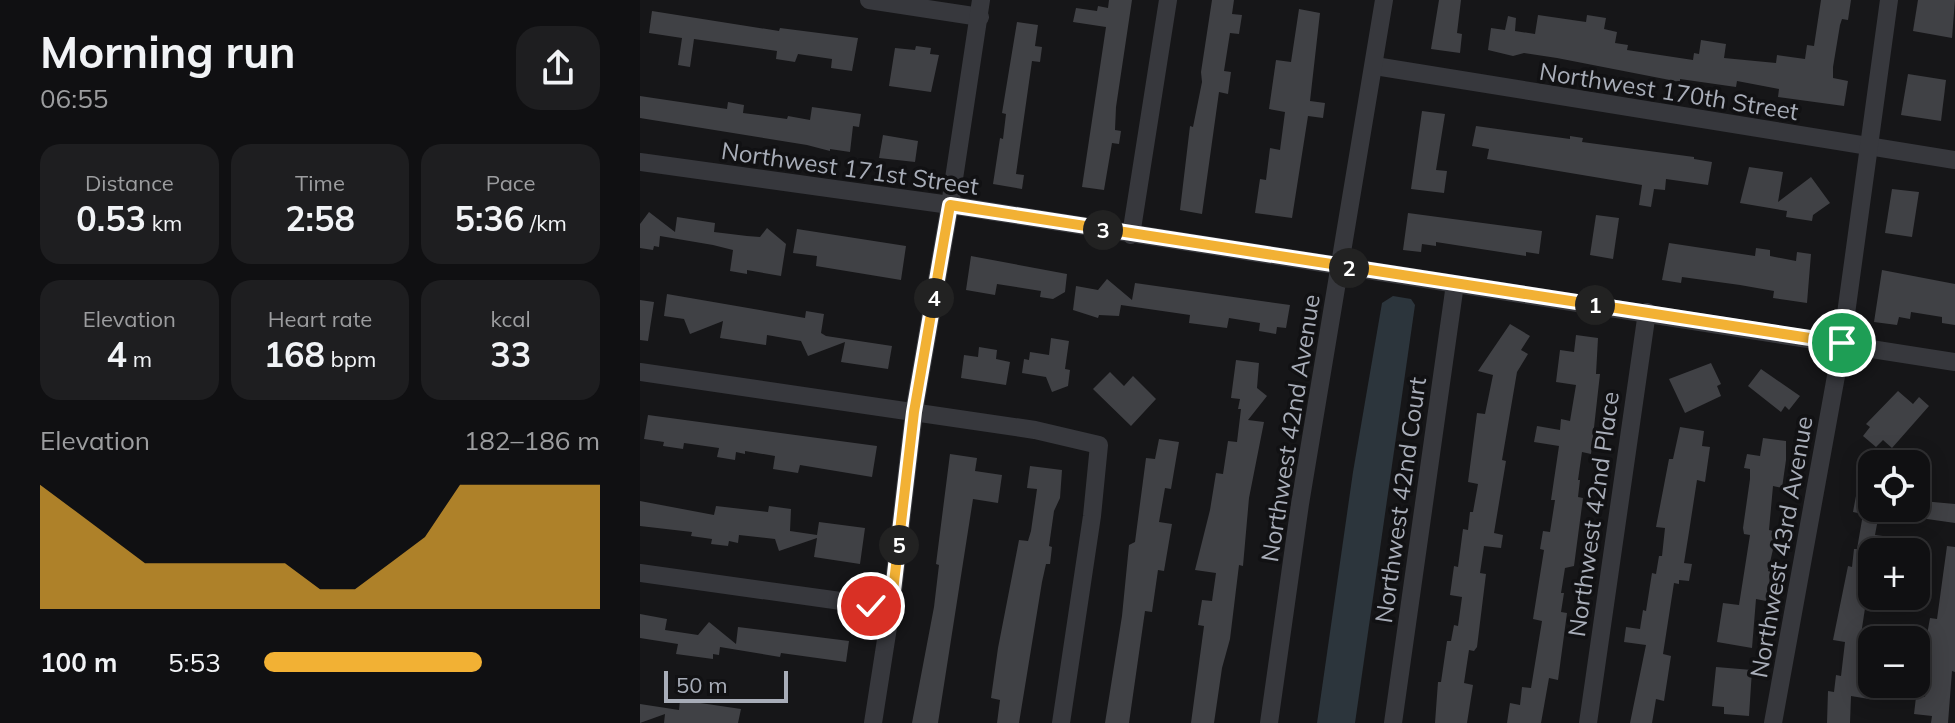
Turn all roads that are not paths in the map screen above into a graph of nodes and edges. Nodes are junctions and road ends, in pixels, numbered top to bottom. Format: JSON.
{"nodes":[{"id":1,"x":869,"y":0,"type":"edge"},
{"id":2,"x":1168,"y":0,"type":"edge"},
{"id":3,"x":1384,"y":0,"type":"edge"},
{"id":4,"x":1889,"y":0,"type":"edge"},
{"id":5,"x":980,"y":8,"type":"edge"},
{"id":6,"x":1375,"y":66,"type":"junction"},
{"id":7,"x":1867,"y":148,"type":"junction"},
{"id":8,"x":1955,"y":160,"type":"edge"},
{"id":9,"x":640,"y":162,"type":"edge"},
{"id":10,"x":950,"y":205,"type":"junction"},
{"id":11,"x":1131,"y":235,"type":"junction"},
{"id":12,"x":1341,"y":267,"type":"junction"},
{"id":13,"x":1455,"y":284,"type":"junction"},
{"id":14,"x":1647,"y":312,"type":"junction"},
{"id":15,"x":1842,"y":343,"type":"junction"},
{"id":16,"x":1955,"y":362,"type":"edge"},
{"id":17,"x":640,"y":372,"type":"edge"},
{"id":18,"x":914,"y":412,"type":"junction"},
{"id":19,"x":640,"y":573,"type":"edge"},
{"id":20,"x":891,"y":608,"type":"junction"},
{"id":21,"x":873,"y":723,"type":"edge"},
{"id":22,"x":1061,"y":723,"type":"edge"},
{"id":23,"x":1269,"y":723,"type":"edge"},
{"id":24,"x":1393,"y":723,"type":"edge"},
{"id":25,"x":1588,"y":723,"type":"edge"},
{"id":26,"x":1773,"y":723,"type":"edge"}],
"edges":[{"from":1,"to":5,"type":"street"},
{"from":2,"to":11,"type":"street"},
{"from":3,"to":6,"type":"street","name":"Northwest 42nd Avenue"},
{"from":4,"to":7,"type":"street","name":"Northwest 43rd Avenue"},
{"from":5,"to":10,"type":"street"},
{"from":6,"to":7,"type":"street","name":"Northwest 170th Street"},
{"from":6,"to":12,"type":"street","name":"Northwest 42nd Avenue"},
{"from":7,"to":8,"type":"street","name":"Northwest 170th Street"},
{"from":7,"to":15,"type":"street","name":"Northwest 43rd Avenue"},
{"from":9,"to":10,"type":"street","name":"Northwest 171st Street"},
{"from":10,"to":11,"type":"street","name":"Northwest 171st Street"},
{"from":10,"to":18,"type":"street"},
{"from":11,"to":12,"type":"street","name":"Northwest 171st Street"},
{"from":12,"to":13,"type":"street","name":"Northwest 171st Street"},
{"from":12,"to":23,"type":"street","name":"Northwest 42nd Avenue"},
{"from":13,"to":14,"type":"street","name":"Northwest 171st Street"},
{"from":13,"to":24,"type":"street","name":"Northwest 42nd Court"},
{"from":14,"to":15,"type":"street","name":"Northwest 171st Street"},
{"from":14,"to":25,"type":"street","name":"Northwest 42nd Place"},
{"from":15,"to":16,"type":"street","name":"Northwest 171st Street"},
{"from":15,"to":26,"type":"street","name":"Northwest 43rd Avenue"},
{"from":17,"to":18,"type":"street"},
{"from":18,"to":20,"type":"street"},
{"from":18,"to":22,"type":"street"},
{"from":19,"to":20,"type":"street"},
{"from":20,"to":21,"type":"street"}]}
